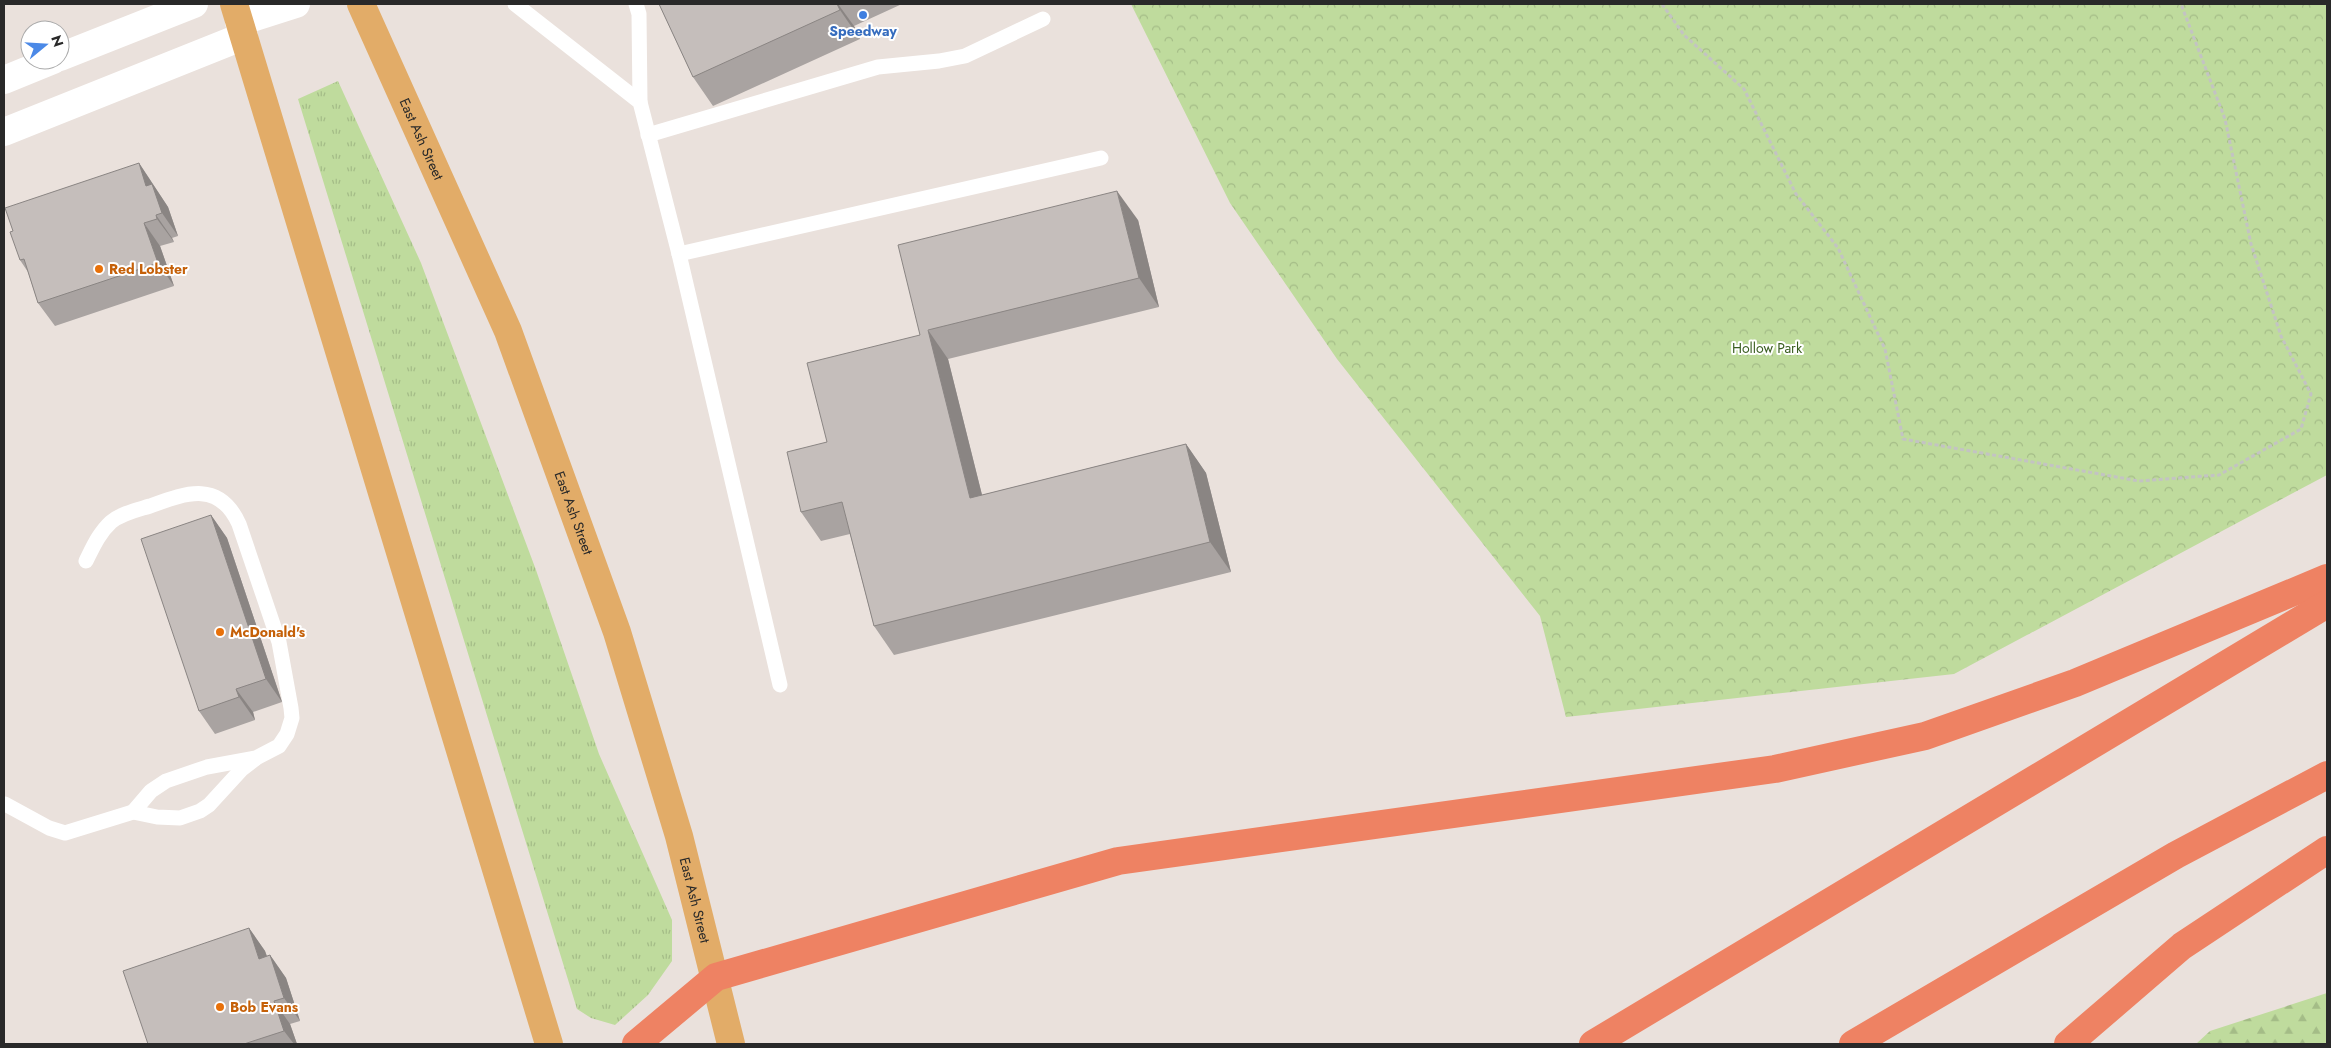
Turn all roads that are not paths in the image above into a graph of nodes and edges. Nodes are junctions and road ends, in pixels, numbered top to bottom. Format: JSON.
{"nodes":[{"id":1,"x":194,"y":4,"type":"edge"},
{"id":2,"x":296,"y":4,"type":"edge"},
{"id":3,"x":361,"y":4,"type":"edge"},
{"id":4,"x":515,"y":4,"type":"edge"},
{"id":5,"x":636,"y":4,"type":"edge"},
{"id":6,"x":1042,"y":19,"type":"dead end"},
{"id":7,"x":239,"y":20,"type":"edge"},
{"id":8,"x":70,"y":53,"type":"edge"},
{"id":9,"x":28,"y":70,"type":"edge"},
{"id":10,"x":4,"y":80,"type":"edge"},
{"id":11,"x":640,"y":102,"type":"junction"},
{"id":12,"x":4,"y":132,"type":"edge"},
{"id":13,"x":648,"y":135,"type":"junction"},
{"id":14,"x":1101,"y":158,"type":"dead end"},
{"id":15,"x":679,"y":254,"type":"junction"},
{"id":16,"x":86,"y":561,"type":"dead end"},
{"id":17,"x":2327,"y":578,"type":"edge"},
{"id":18,"x":2327,"y":604,"type":"edge"},
{"id":19,"x":780,"y":685,"type":"dead end"},
{"id":20,"x":256,"y":758,"type":"junction"},
{"id":21,"x":2327,"y":775,"type":"edge"},
{"id":22,"x":5,"y":804,"type":"edge"},
{"id":23,"x":132,"y":812,"type":"junction"},
{"id":24,"x":2327,"y":850,"type":"edge"},
{"id":25,"x":716,"y":977,"type":"junction"},
{"id":26,"x":548,"y":1044,"type":"edge"},
{"id":27,"x":636,"y":1044,"type":"edge"},
{"id":28,"x":731,"y":1044,"type":"edge"},
{"id":29,"x":1593,"y":1044,"type":"edge"},
{"id":30,"x":1853,"y":1044,"type":"edge"},
{"id":31,"x":2068,"y":1044,"type":"edge"}],
"edges":[{"from":1,"to":8,"type":"street"},
{"from":2,"to":7,"type":"street"},
{"from":3,"to":25,"type":"main road","name":"East Ash Street"},
{"from":4,"to":11,"type":"lane"},
{"from":5,"to":11,"type":"lane"},
{"from":6,"to":13,"type":"lane"},
{"from":7,"to":12,"type":"street"},
{"from":7,"to":26,"type":"main road"},
{"from":9,"to":10,"type":"street"},
{"from":11,"to":13,"type":"lane"},
{"from":13,"to":15,"type":"lane"},
{"from":14,"to":15,"type":"lane"},
{"from":15,"to":19,"type":"lane"},
{"from":16,"to":20,"type":"lane"},
{"from":17,"to":25,"type":"highway"},
{"from":18,"to":29,"type":"highway"},
{"from":20,"to":23,"type":"lane"},
{"from":20,"to":23,"type":"lane"},
{"from":21,"to":30,"type":"highway"},
{"from":22,"to":23,"type":"lane"},
{"from":24,"to":31,"type":"highway"},
{"from":25,"to":27,"type":"highway"},
{"from":25,"to":28,"type":"main road","name":"East Ash Street"}]}
